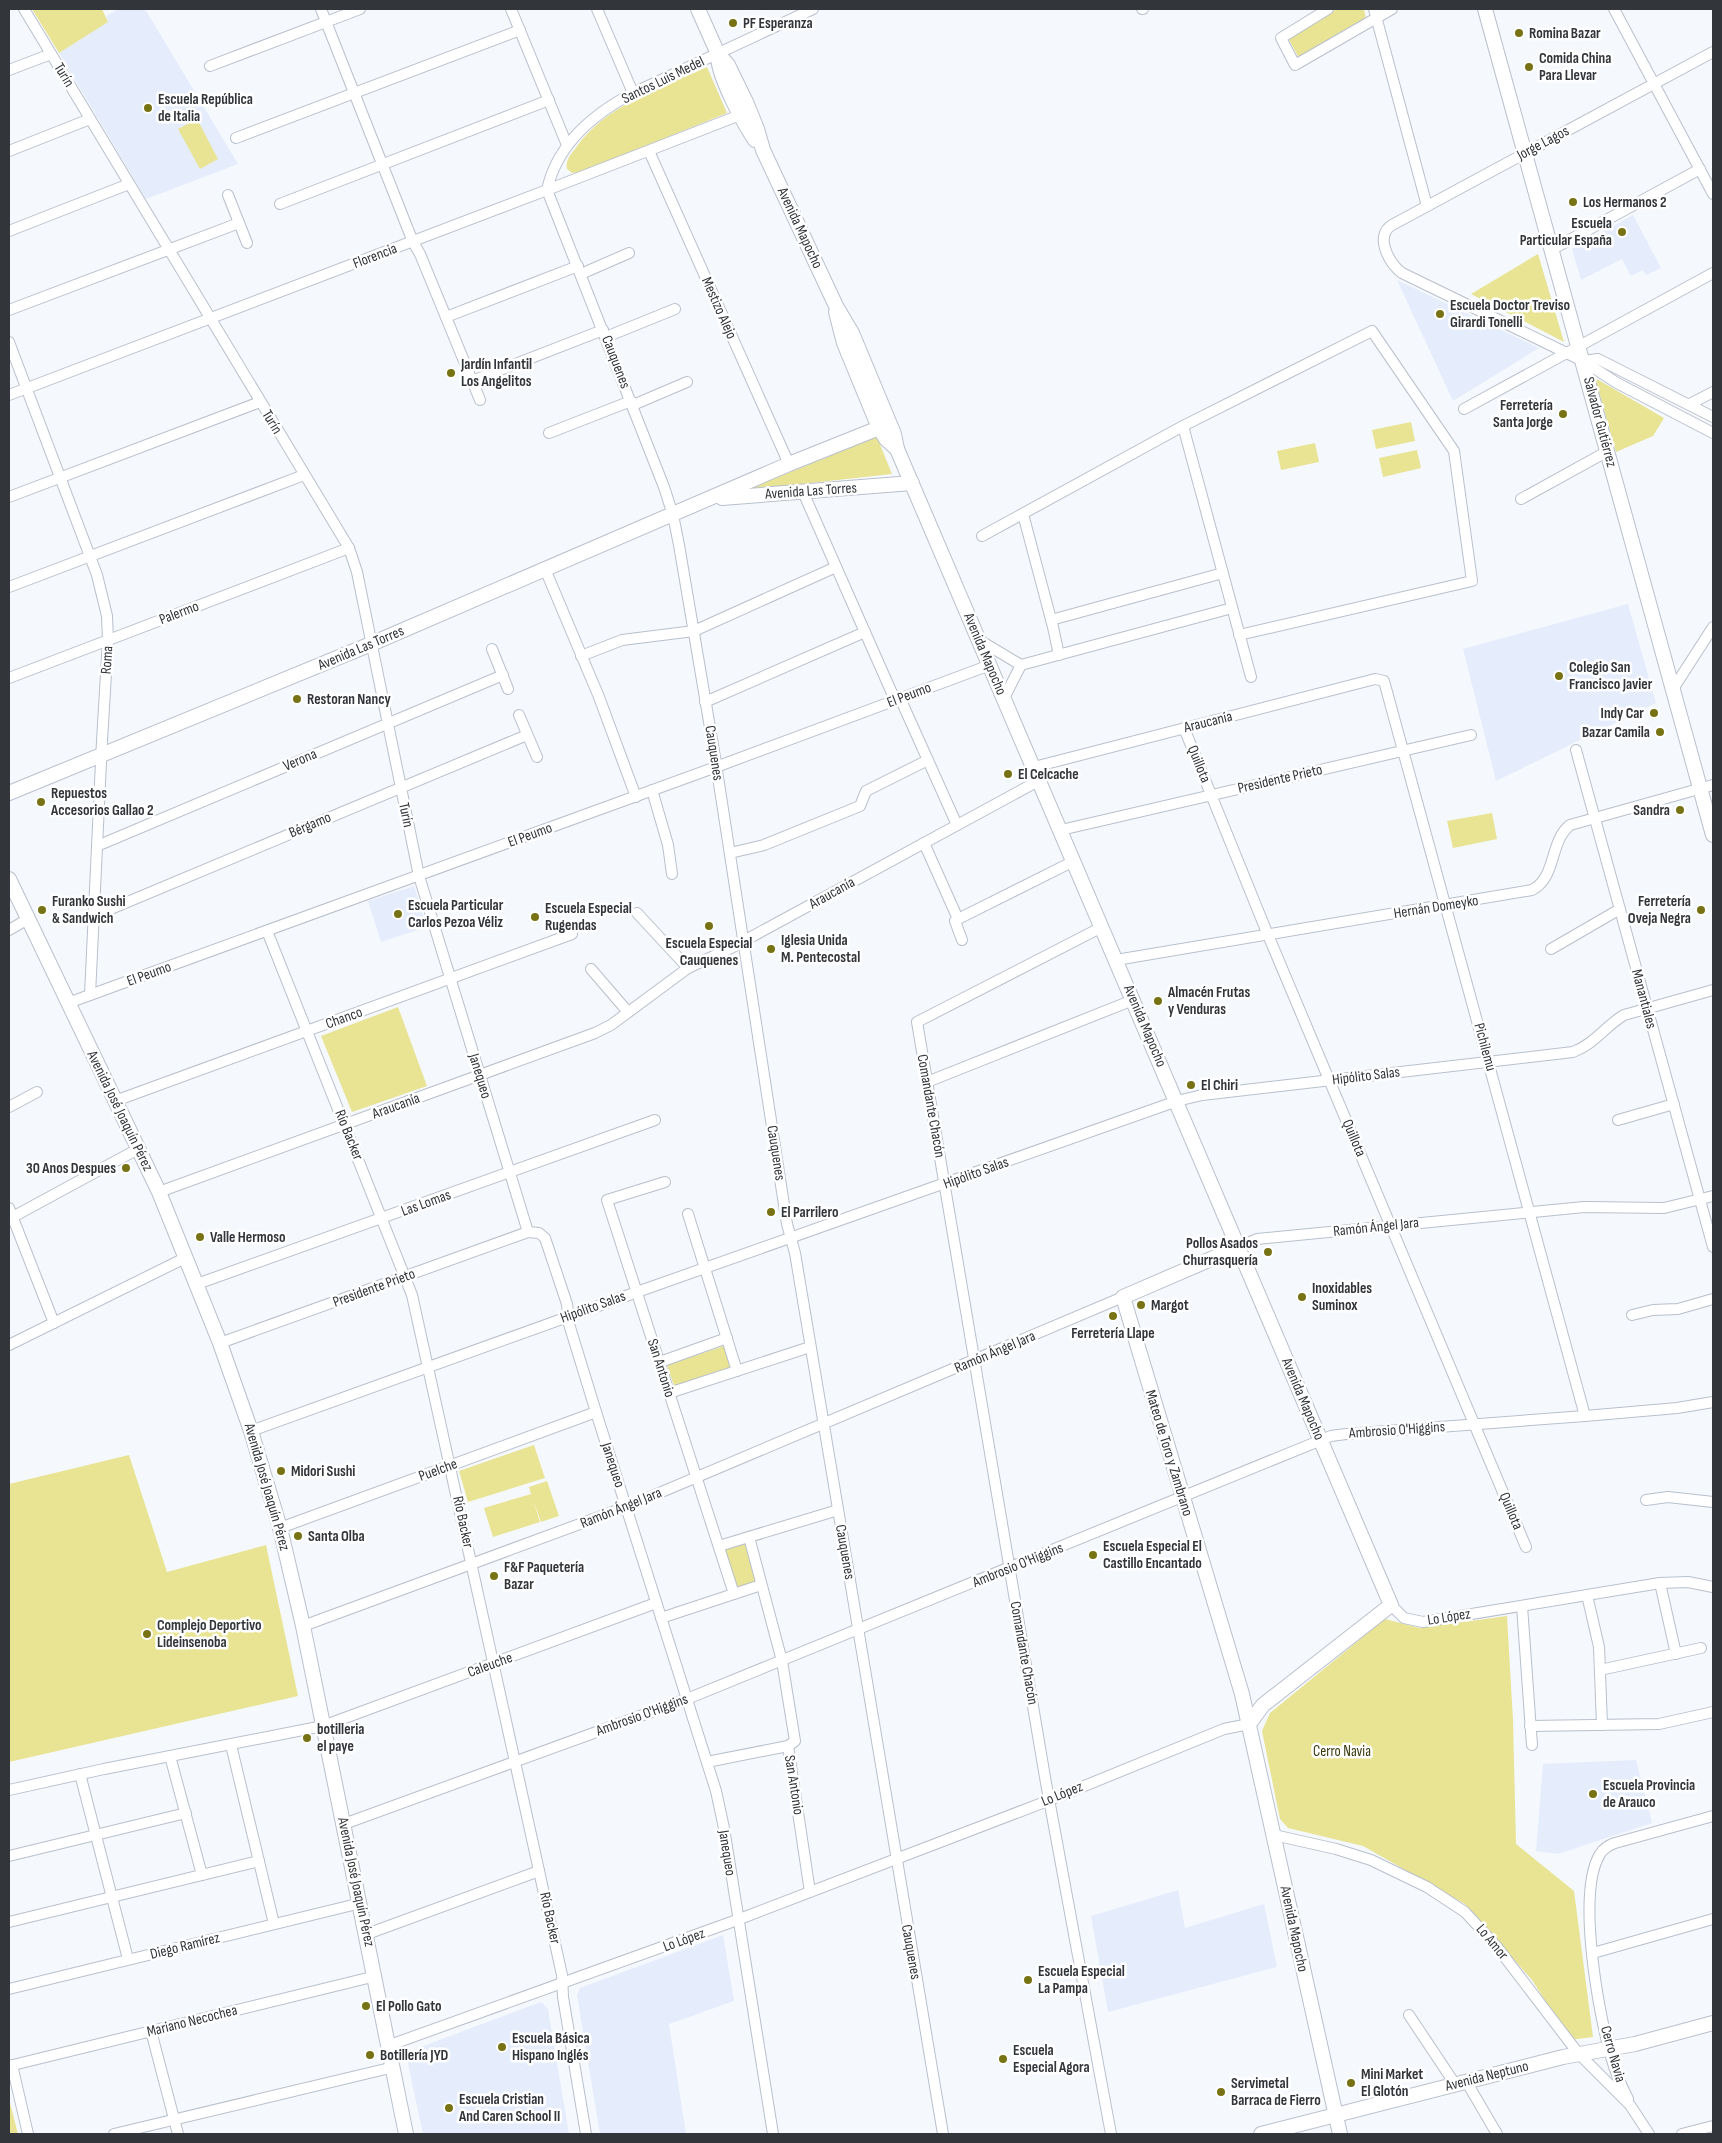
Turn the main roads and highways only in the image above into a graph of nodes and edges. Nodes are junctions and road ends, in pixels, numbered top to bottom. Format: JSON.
{"nodes":[{"id":1,"x":698,"y":9,"type":"edge"},
{"id":2,"x":1484,"y":9,"type":"edge"},
{"id":3,"x":836,"y":306,"type":"junction"},
{"id":4,"x":880,"y":428,"type":"junction"},
{"id":5,"x":896,"y":449,"type":"junction"},
{"id":6,"x":912,"y":483,"type":"junction"},
{"id":7,"x":711,"y":498,"type":"junction"},
{"id":8,"x":34,"y":782,"type":"junction"},
{"id":9,"x":1707,"y":787,"type":"edge"},
{"id":10,"x":9,"y":793,"type":"edge"},
{"id":11,"x":9,"y":801,"type":"edge"},
{"id":12,"x":1713,"y":835,"type":"edge"},
{"id":13,"x":9,"y":879,"type":"edge"},
{"id":14,"x":1239,"y":1246,"type":"junction"},
{"id":15,"x":1123,"y":1297,"type":"joint"},
{"id":16,"x":1242,"y":1694,"type":"junction"},
{"id":17,"x":1263,"y":1705,"type":"junction"},
{"id":18,"x":1249,"y":1724,"type":"junction"},
{"id":19,"x":1713,"y":2023,"type":"edge"},
{"id":20,"x":1335,"y":2115,"type":"junction"},
{"id":21,"x":406,"y":2134,"type":"edge"},
{"id":22,"x":1261,"y":2134,"type":"edge"},
{"id":23,"x":1340,"y":2134,"type":"edge"}],
"edges":[{"from":1,"to":3,"type":"main road","name":"Avenida Mapocho"},
{"from":2,"to":9,"type":"main road","name":"Salvador Gutiérrez"},
{"from":3,"to":4,"type":"main road","name":"Avenida Mapocho"},
{"from":3,"to":5,"type":"main road","name":"Avenida Mapocho"},
{"from":4,"to":5,"type":"main road","name":"Avenida Mapocho"},
{"from":4,"to":7,"type":"main road","name":"Avenida Las Torres"},
{"from":5,"to":6,"type":"main road","name":"Avenida Mapocho"},
{"from":6,"to":7,"type":"main road","name":"Avenida Las Torres"},
{"from":6,"to":14,"type":"main road","name":"Avenida Mapocho"},
{"from":7,"to":8,"type":"main road","name":"Avenida Las Torres"},
{"from":8,"to":10,"type":"main road","name":"Avenida Las Torres"},
{"from":8,"to":11,"type":"main road"},
{"from":9,"to":12,"type":"main road","name":"Salvador Gutiérrez"},
{"from":13,"to":21,"type":"main road","name":"Avenida José Joaquín Pérez"},
{"from":14,"to":15,"type":"main road","name":"Ramón Ángel Jara"},
{"from":14,"to":17,"type":"main road","name":"Avenida Mapocho"},
{"from":15,"to":16,"type":"main road","name":"Mateo de Toro y Zambrano"},
{"from":16,"to":17,"type":"main road"},
{"from":16,"to":18,"type":"main road","name":"Mateo de Toro y Zambrano"},
{"from":17,"to":18,"type":"main road"},
{"from":18,"to":20,"type":"main road","name":"Avenida Mapocho"},
{"from":19,"to":20,"type":"main road","name":"Avenida Neptuno"},
{"from":20,"to":22,"type":"main road","name":"Avenida Neptuno"},
{"from":20,"to":23,"type":"main road","name":"Avenida Mapocho"}]}
